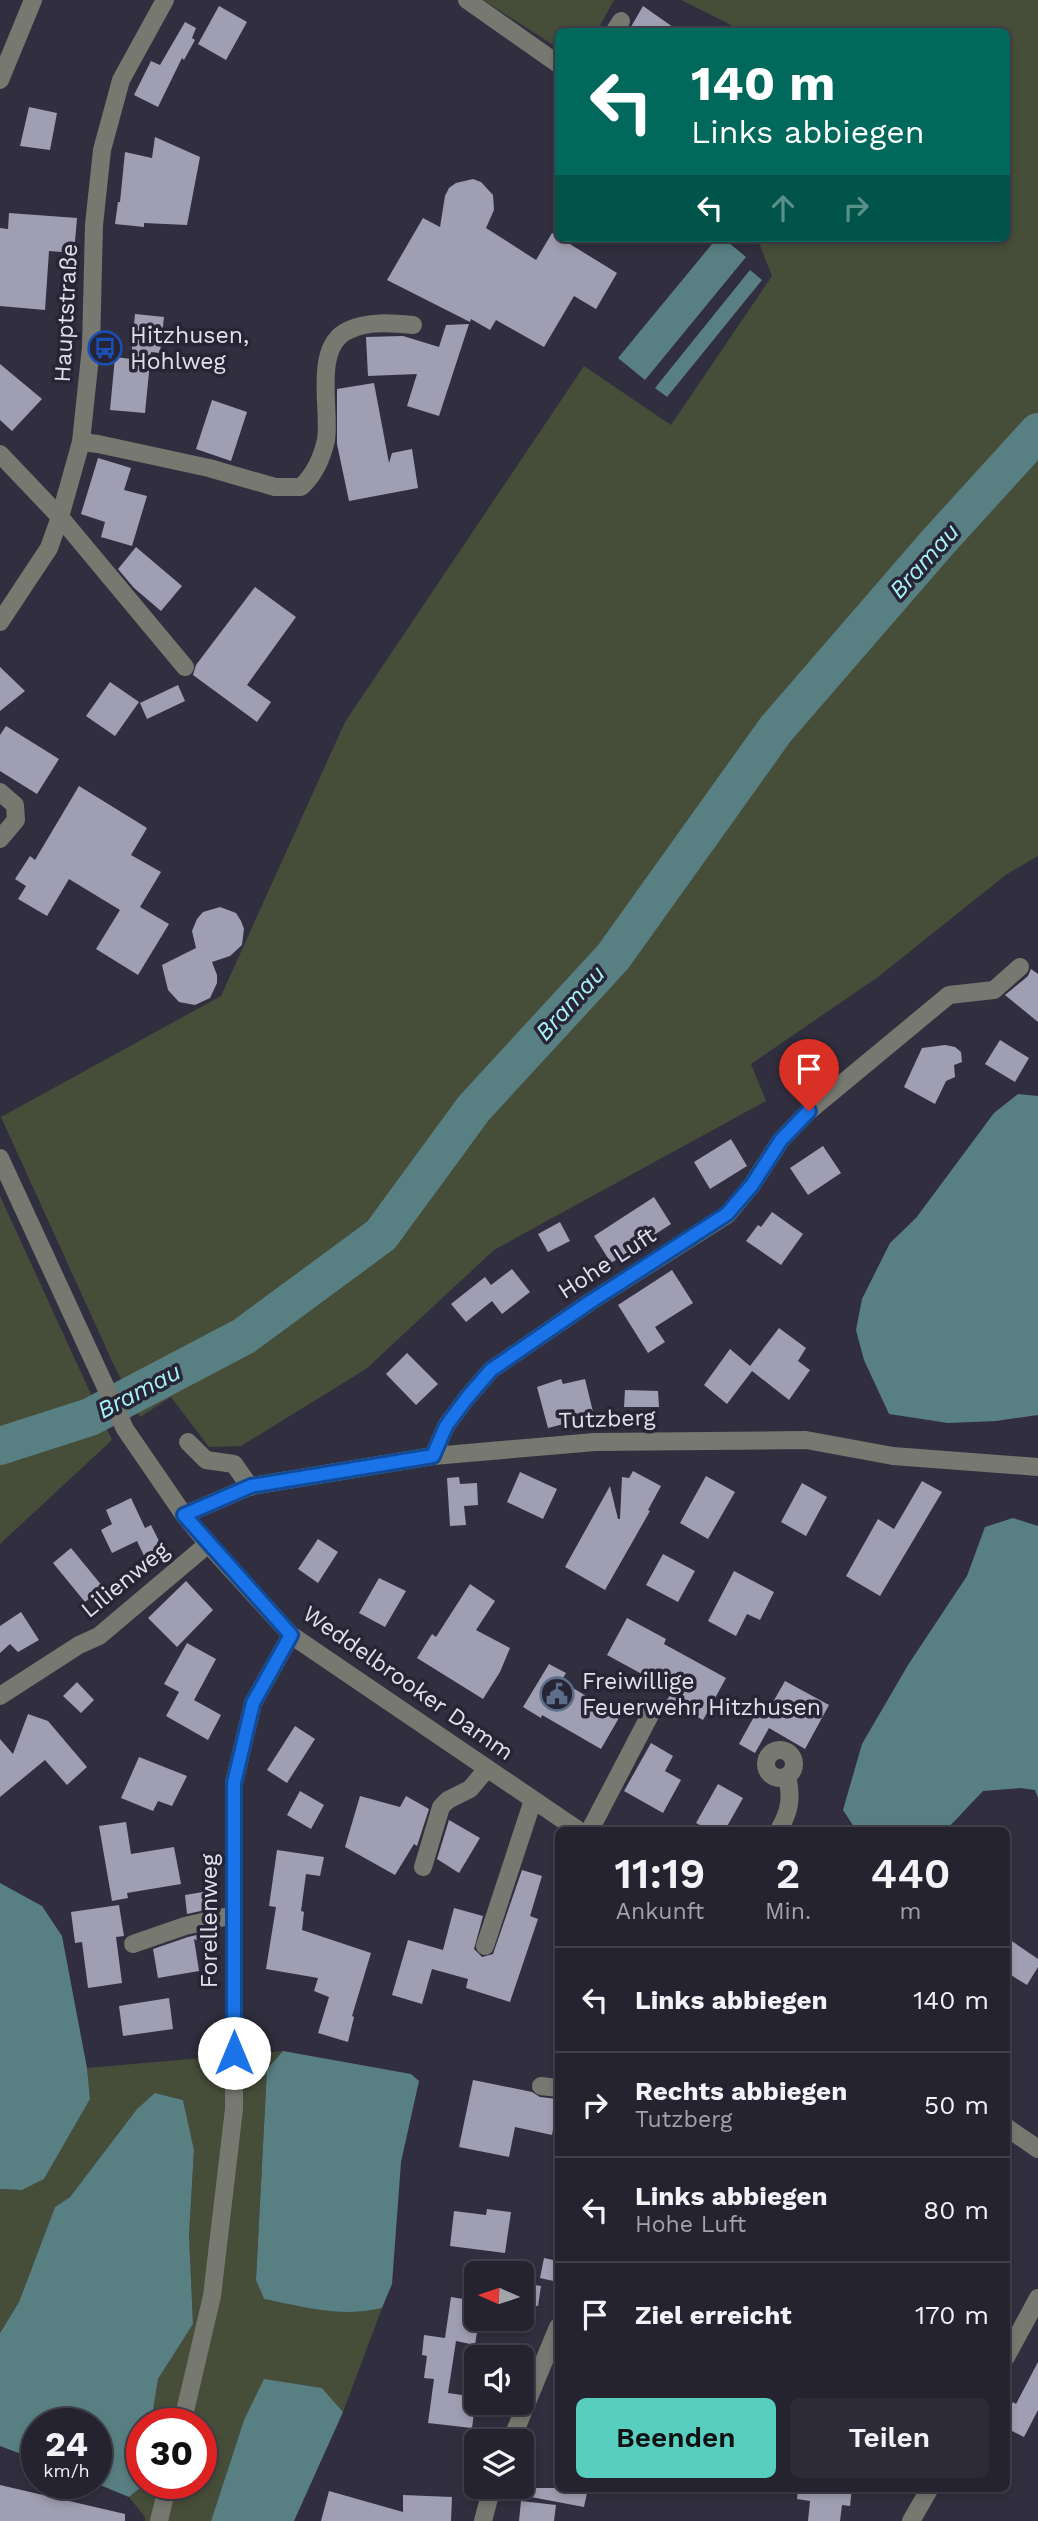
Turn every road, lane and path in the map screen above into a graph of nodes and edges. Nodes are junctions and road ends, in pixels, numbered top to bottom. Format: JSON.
{"nodes":[{"id":1,"x":33,"y":0,"type":"edge"},
{"id":2,"x":165,"y":0,"type":"edge"},
{"id":3,"x":467,"y":0,"type":"edge"},
{"id":4,"x":555,"y":63,"type":"edge"},
{"id":5,"x":0,"y":80,"type":"edge"},
{"id":6,"x":413,"y":325,"type":"dead end"},
{"id":7,"x":81,"y":442,"type":"junction"},
{"id":8,"x":0,"y":454,"type":"edge"},
{"id":9,"x":60,"y":517,"type":"junction"},
{"id":10,"x":0,"y":622,"type":"edge"},
{"id":11,"x":185,"y":667,"type":"dead end"},
{"id":12,"x":0,"y":792,"type":"edge"},
{"id":13,"x":0,"y":839,"type":"edge"},
{"id":14,"x":1020,"y":967,"type":"dead end"},
{"id":15,"x":0,"y":1158,"type":"edge"},
{"id":16,"x":188,"y":1442,"type":"dead end"},
{"id":17,"x":433,"y":1456,"type":"junction"},
{"id":18,"x":1038,"y":1466,"type":"edge"},
{"id":19,"x":250,"y":1487,"type":"junction"},
{"id":20,"x":184,"y":1515,"type":"junction"},
{"id":21,"x":208,"y":1544,"type":"junction"},
{"id":22,"x":291,"y":1635,"type":"junction"},
{"id":23,"x":0,"y":1696,"type":"edge"},
{"id":24,"x":651,"y":1713,"type":"dead end"},
{"id":25,"x":487,"y":1769,"type":"junction"},
{"id":26,"x":787,"y":1776,"type":"dead end"},
{"id":27,"x":533,"y":1800,"type":"junction"},
{"id":28,"x":574,"y":1827,"type":"edge"},
{"id":29,"x":592,"y":1827,"type":"edge"},
{"id":30,"x":781,"y":1827,"type":"edge"},
{"id":31,"x":423,"y":1867,"type":"dead end"},
{"id":32,"x":233,"y":1915,"type":"junction"},
{"id":33,"x":133,"y":1944,"type":"dead end"},
{"id":34,"x":485,"y":1946,"type":"dead end"},
{"id":35,"x":1010,"y":2130,"type":"edge"},
{"id":36,"x":1038,"y":2149,"type":"edge"},
{"id":37,"x":1038,"y":2298,"type":"edge"},
{"id":38,"x":555,"y":2334,"type":"edge"},
{"id":39,"x":1010,"y":2350,"type":"edge"},
{"id":40,"x":186,"y":2408,"type":"edge"},
{"id":41,"x":516,"y":2429,"type":"edge"},
{"id":42,"x":928,"y":2492,"type":"edge"},
{"id":43,"x":164,"y":2499,"type":"edge"},
{"id":44,"x":487,"y":2499,"type":"edge"},
{"id":45,"x":159,"y":2521,"type":"edge"},
{"id":46,"x":483,"y":2521,"type":"edge"},
{"id":47,"x":911,"y":2521,"type":"edge"}],
"edges":[{"from":1,"to":5,"type":"street"},
{"from":2,"to":7,"type":"street","name":"Hauptstraße"},
{"from":3,"to":4,"type":"street"},
{"from":6,"to":7,"type":"street"},
{"from":7,"to":9,"type":"street","name":"Hauptstraße"},
{"from":8,"to":9,"type":"street"},
{"from":9,"to":10,"type":"street","name":"Hauptstraße"},
{"from":9,"to":11,"type":"street"},
{"from":12,"to":13,"type":"street"},
{"from":14,"to":17,"type":"street","name":"Hohe Luft"},
{"from":15,"to":20,"type":"street","name":"Weddelbrooker Damm"},
{"from":16,"to":19,"type":"street"},
{"from":17,"to":18,"type":"street","name":"Tutzberg"},
{"from":17,"to":19,"type":"street","name":"Tutzberg"},
{"from":19,"to":20,"type":"street","name":"Tutzberg"},
{"from":20,"to":21,"type":"street","name":"Weddelbrooker Damm"},
{"from":21,"to":22,"type":"street","name":"Weddelbrooker Damm"},
{"from":21,"to":23,"type":"street","name":"Lilienweg"},
{"from":22,"to":25,"type":"street","name":"Weddelbrooker Damm"},
{"from":22,"to":32,"type":"street","name":"Forellenweg"},
{"from":24,"to":29,"type":"street"},
{"from":25,"to":27,"type":"street","name":"Weddelbrooker Damm"},
{"from":25,"to":31,"type":"street"},
{"from":26,"to":30,"type":"street"},
{"from":27,"to":28,"type":"street","name":"Weddelbrooker Damm"},
{"from":27,"to":34,"type":"street"},
{"from":32,"to":33,"type":"street"},
{"from":32,"to":40,"type":"street","name":"Forellenweg"},
{"from":35,"to":36,"type":"street"},
{"from":37,"to":39,"type":"street"},
{"from":38,"to":41,"type":"street"},
{"from":42,"to":47,"type":"street"},
{"from":43,"to":45,"type":"street"},
{"from":44,"to":46,"type":"street"}]}
